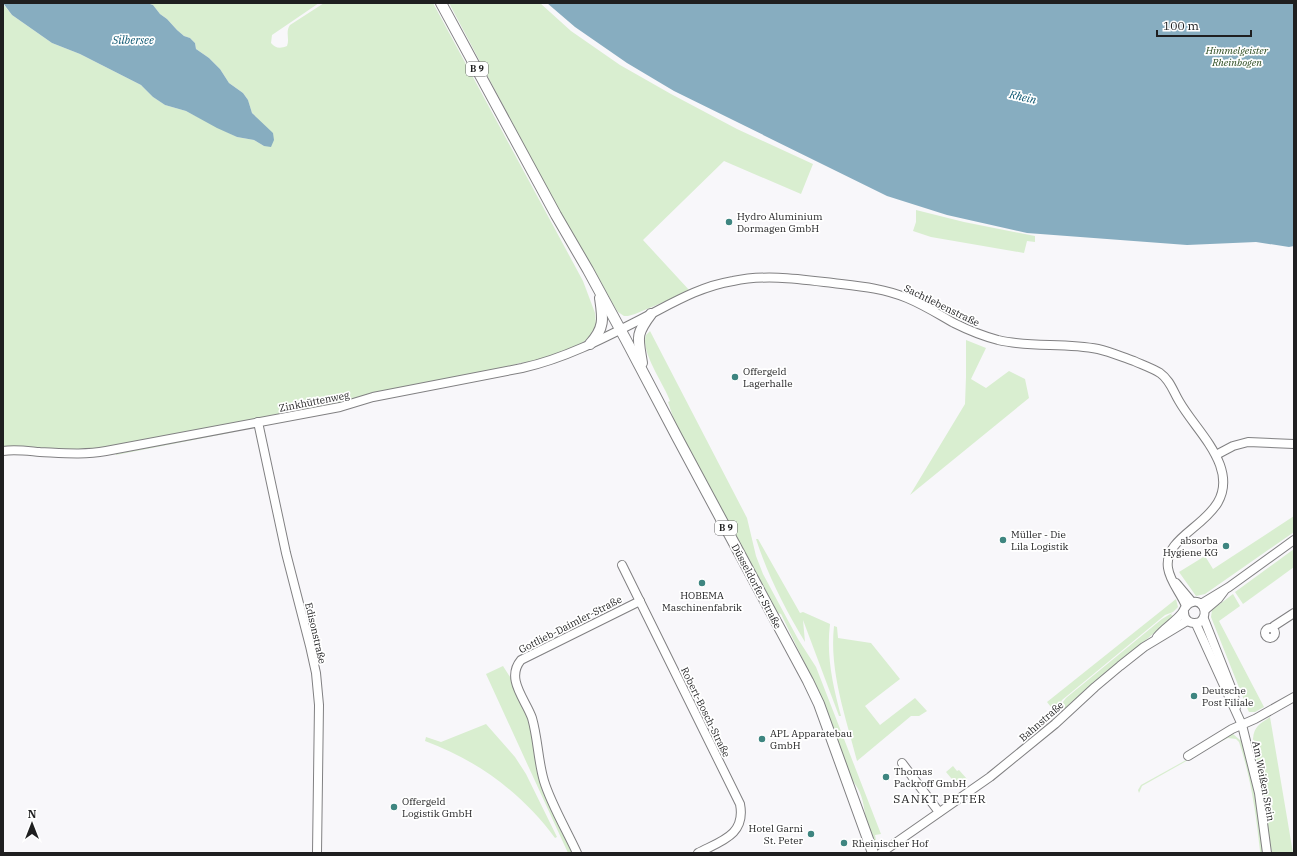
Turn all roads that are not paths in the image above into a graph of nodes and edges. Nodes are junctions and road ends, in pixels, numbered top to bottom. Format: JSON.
{"nodes":[{"id":1,"x":441,"y":3,"type":"edge"},
{"id":2,"x":598,"y":288,"type":"junction"},
{"id":3,"x":651,"y":314,"type":"junction"},
{"id":4,"x":620,"y":329,"type":"junction"},
{"id":5,"x":590,"y":344,"type":"junction"},
{"id":6,"x":645,"y":375,"type":"junction"},
{"id":7,"x":258,"y":422,"type":"junction"},
{"id":8,"x":1294,"y":444,"type":"edge"},
{"id":9,"x":3,"y":451,"type":"edge"},
{"id":10,"x":1216,"y":455,"type":"junction"},
{"id":11,"x":1294,"y":540,"type":"edge"},
{"id":12,"x":622,"y":565,"type":"dead end"},
{"id":13,"x":640,"y":601,"type":"junction"},
{"id":14,"x":1195,"y":609,"type":"junction"},
{"id":15,"x":1294,"y":613,"type":"edge"},
{"id":16,"x":1187,"y":620,"type":"junction"},
{"id":17,"x":1196,"y":624,"type":"junction"},
{"id":18,"x":1273,"y":628,"type":"dead end"},
{"id":19,"x":1154,"y":641,"type":"junction"},
{"id":20,"x":1294,"y":697,"type":"edge"},
{"id":21,"x":1237,"y":714,"type":"junction"},
{"id":22,"x":1242,"y":725,"type":"junction"},
{"id":23,"x":1188,"y":756,"type":"dead end"},
{"id":24,"x":902,"y":763,"type":"dead end"},
{"id":25,"x":940,"y":812,"type":"junction"},
{"id":26,"x":318,"y":853,"type":"edge"},
{"id":27,"x":577,"y":853,"type":"edge"},
{"id":28,"x":698,"y":853,"type":"edge"},
{"id":29,"x":873,"y":853,"type":"edge"},
{"id":30,"x":881,"y":853,"type":"edge"},
{"id":31,"x":1267,"y":853,"type":"edge"}],
"edges":[{"from":1,"to":2,"type":"main road","number":"B 9"},
{"from":2,"to":4,"type":"main road","number":"B 9"},
{"from":2,"to":5,"type":"main road"},
{"from":3,"to":4,"type":"street","name":"Sachtlebenstraße"},
{"from":3,"to":6,"type":"main road"},
{"from":3,"to":10,"type":"street","name":"Sachtlebenstraße"},
{"from":4,"to":5,"type":"street","name":"Zinkhüttenweg"},
{"from":4,"to":6,"type":"main road","name":"Düsseldorfer Straße","number":"B 9"},
{"from":5,"to":7,"type":"street","name":"Zinkhüttenweg"},
{"from":6,"to":29,"type":"main road","name":"Düsseldorfer Straße","number":"B 9"},
{"from":7,"to":9,"type":"street","name":"Zinkhüttenweg"},
{"from":7,"to":26,"type":"street","name":"Edisonstraße"},
{"from":8,"to":10,"type":"street"},
{"from":10,"to":14,"type":"street","name":"Sachtlebenstraße"},
{"from":11,"to":14,"type":"street","name":"Bahnstraße"},
{"from":12,"to":13,"type":"street","name":"Robert-Bosch-Straße"},
{"from":13,"to":27,"type":"street","name":"Gottlieb-Daimler-Straße"},
{"from":13,"to":28,"type":"street","name":"Robert-Bosch-Straße"},
{"from":14,"to":16,"type":"street"},
{"from":14,"to":17,"type":"street","name":"Bahnstraße"},
{"from":14,"to":19,"type":"street","name":"Bahnstraße"},
{"from":14,"to":21,"type":"street","name":"Am Weißen Stein"},
{"from":15,"to":18,"type":"street"},
{"from":16,"to":17,"type":"street"},
{"from":16,"to":19,"type":"street","name":"Bahnstraße"},
{"from":17,"to":21,"type":"street","name":"Am Weißen Stein"},
{"from":19,"to":25,"type":"street","name":"Bahnstraße"},
{"from":20,"to":22,"type":"street"},
{"from":21,"to":22,"type":"street","name":"Am Weißen Stein"},
{"from":22,"to":23,"type":"street"},
{"from":22,"to":31,"type":"street","name":"Am Weißen Stein"},
{"from":24,"to":25,"type":"street"},
{"from":25,"to":30,"type":"street","name":"Bahnstraße"}]}
